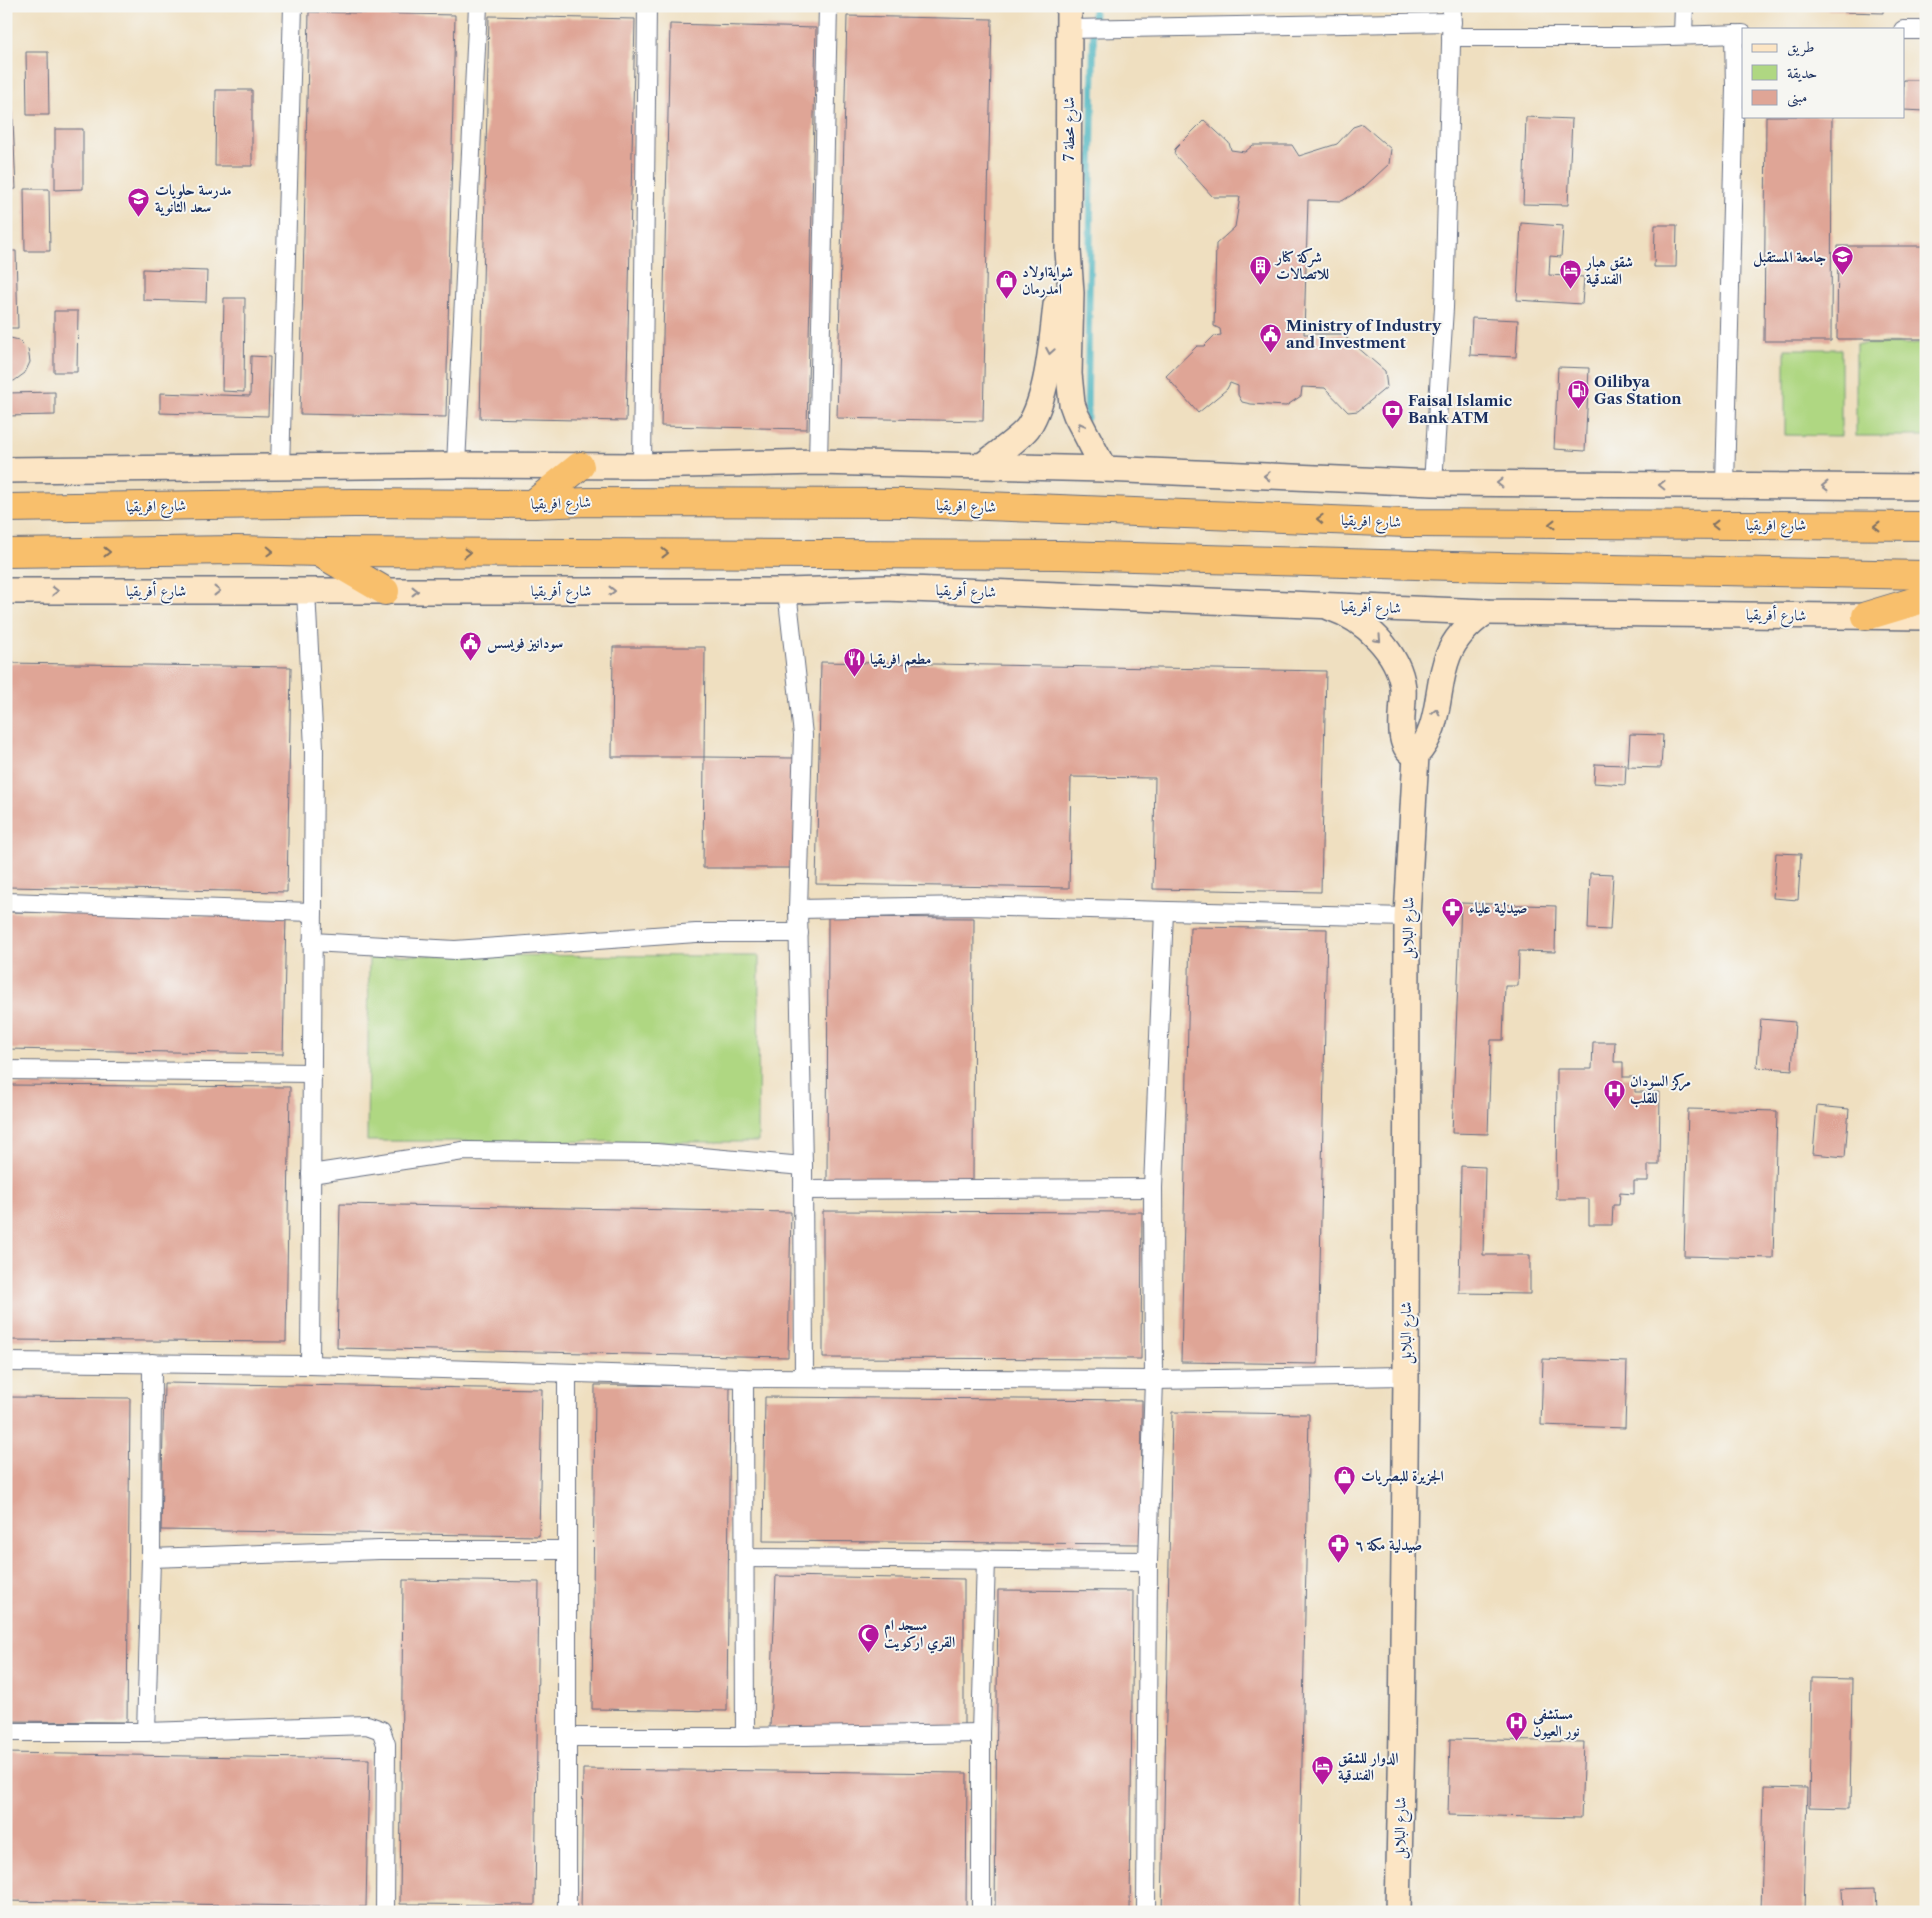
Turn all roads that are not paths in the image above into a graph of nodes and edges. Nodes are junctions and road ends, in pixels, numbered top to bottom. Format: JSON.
{"nodes":[{"id":1,"x":293,"y":6,"type":"edge"},
{"id":2,"x":478,"y":6,"type":"edge"},
{"id":3,"x":647,"y":6,"type":"edge"},
{"id":4,"x":828,"y":6,"type":"edge"},
{"id":5,"x":1684,"y":6,"type":"edge"},
{"id":6,"x":1069,"y":17,"type":"edge"},
{"id":7,"x":1452,"y":22,"type":"edge"},
{"id":8,"x":1904,"y":30,"type":"edge"},
{"id":9,"x":1926,"y":30,"type":"edge"},
{"id":10,"x":1683,"y":34,"type":"junction"},
{"id":11,"x":1739,"y":34,"type":"edge"},
{"id":12,"x":1068,"y":251,"type":"junction"},
{"id":13,"x":818,"y":462,"type":"junction"},
{"id":14,"x":456,"y":466,"type":"junction"},
{"id":15,"x":580,"y":466,"type":"junction"},
{"id":16,"x":642,"y":466,"type":"junction"},
{"id":17,"x":982,"y":466,"type":"junction"},
{"id":18,"x":280,"y":469,"type":"junction"},
{"id":19,"x":1104,"y":469,"type":"junction"},
{"id":20,"x":6,"y":470,"type":"edge"},
{"id":21,"x":1432,"y":483,"type":"junction"},
{"id":22,"x":1725,"y":485,"type":"junction"},
{"id":23,"x":1926,"y":486,"type":"edge"},
{"id":24,"x":533,"y":504,"type":"junction"},
{"id":25,"x":6,"y":508,"type":"edge"},
{"id":26,"x":1926,"y":526,"type":"edge"},
{"id":27,"x":319,"y":552,"type":"junction"},
{"id":28,"x":6,"y":553,"type":"edge"},
{"id":29,"x":1926,"y":575,"type":"edge"},
{"id":30,"x":6,"y":591,"type":"edge"},
{"id":31,"x":306,"y":591,"type":"junction"},
{"id":32,"x":385,"y":591,"type":"junction"},
{"id":33,"x":787,"y":591,"type":"junction"},
{"id":34,"x":1926,"y":598,"type":"edge"},
{"id":35,"x":1322,"y":605,"type":"junction"},
{"id":36,"x":1486,"y":612,"type":"junction"},
{"id":37,"x":1866,"y":616,"type":"junction"},
{"id":38,"x":1926,"y":617,"type":"edge"},
{"id":39,"x":1416,"y":755,"type":"junction"},
{"id":40,"x":6,"y":902,"type":"edge"},
{"id":41,"x":798,"y":909,"type":"junction"},
{"id":42,"x":1164,"y":911,"type":"junction"},
{"id":43,"x":313,"y":912,"type":"junction"},
{"id":44,"x":1407,"y":917,"type":"junction"},
{"id":45,"x":799,"y":933,"type":"junction"},
{"id":46,"x":312,"y":942,"type":"junction"},
{"id":47,"x":6,"y":1070,"type":"edge"},
{"id":48,"x":312,"y":1073,"type":"junction"},
{"id":49,"x":803,"y":1166,"type":"junction"},
{"id":50,"x":311,"y":1174,"type":"junction"},
{"id":51,"x":1153,"y":1188,"type":"junction"},
{"id":52,"x":803,"y":1190,"type":"junction"},
{"id":53,"x":6,"y":1362,"type":"edge"},
{"id":54,"x":152,"y":1363,"type":"junction"},
{"id":55,"x":310,"y":1365,"type":"junction"},
{"id":56,"x":568,"y":1374,"type":"junction"},
{"id":57,"x":1406,"y":1376,"type":"junction"},
{"id":58,"x":804,"y":1377,"type":"junction"},
{"id":59,"x":744,"y":1378,"type":"junction"},
{"id":60,"x":1154,"y":1380,"type":"junction"},
{"id":61,"x":566,"y":1550,"type":"junction"},
{"id":62,"x":151,"y":1558,"type":"junction"},
{"id":63,"x":745,"y":1558,"type":"junction"},
{"id":64,"x":986,"y":1559,"type":"junction"},
{"id":65,"x":1148,"y":1561,"type":"junction"},
{"id":66,"x":6,"y":1732,"type":"edge"},
{"id":67,"x":146,"y":1732,"type":"junction"},
{"id":68,"x":980,"y":1733,"type":"junction"},
{"id":69,"x":567,"y":1737,"type":"junction"},
{"id":70,"x":745,"y":1737,"type":"junction"},
{"id":71,"x":1400,"y":1909,"type":"edge"},
{"id":72,"x":385,"y":1912,"type":"edge"},
{"id":73,"x":567,"y":1912,"type":"edge"},
{"id":74,"x":981,"y":1912,"type":"edge"},
{"id":75,"x":1146,"y":1912,"type":"edge"}],
"edges":[{"from":1,"to":18,"type":"street"},
{"from":2,"to":14,"type":"street"},
{"from":3,"to":16,"type":"street"},
{"from":4,"to":13,"type":"street"},
{"from":5,"to":10,"type":"street"},
{"from":6,"to":7,"type":"street"},
{"from":6,"to":12,"type":"street","name":"شارع محطة 7"},
{"from":7,"to":10,"type":"street"},
{"from":7,"to":21,"type":"street"},
{"from":8,"to":9,"type":"street"},
{"from":10,"to":11,"type":"street"},
{"from":11,"to":22,"type":"street"},
{"from":12,"to":17,"type":"street","one_way":true},
{"from":19,"to":12,"type":"street","one_way":true},
{"from":13,"to":16,"type":"street"},
{"from":13,"to":17,"type":"street"},
{"from":14,"to":15,"type":"street"},
{"from":14,"to":18,"type":"street"},
{"from":15,"to":16,"type":"street"},
{"from":15,"to":24,"type":"highway"},
{"from":17,"to":19,"type":"street"},
{"from":18,"to":20,"type":"street"},
{"from":21,"to":19,"type":"street","one_way":true},
{"from":22,"to":21,"type":"street","one_way":true},
{"from":23,"to":22,"type":"street","one_way":true},
{"from":24,"to":25,"type":"highway","name":"شارع افريقيا"},
{"from":26,"to":24,"type":"highway","name":"شارع افريقيا","one_way":true},
{"from":28,"to":27,"type":"highway","one_way":true},
{"from":27,"to":29,"type":"highway","one_way":true},
{"from":27,"to":32,"type":"highway"},
{"from":30,"to":31,"type":"street","name":"شارع أفريقيا","one_way":true},
{"from":31,"to":32,"type":"street","name":"شارع أفريقيا"},
{"from":31,"to":43,"type":"street"},
{"from":32,"to":33,"type":"street","name":"شارع أفريقيا","one_way":true},
{"from":33,"to":35,"type":"street","name":"شارع أفريقيا"},
{"from":33,"to":41,"type":"street"},
{"from":34,"to":37,"type":"highway"},
{"from":35,"to":36,"type":"street","name":"شارع أفريقيا"},
{"from":35,"to":39,"type":"street","one_way":true},
{"from":36,"to":37,"type":"street","name":"شارع أفريقيا"},
{"from":39,"to":36,"type":"street","one_way":true},
{"from":37,"to":38,"type":"street","name":"شارع أفريقيا"},
{"from":39,"to":44,"type":"street","name":"شارع البلابل"},
{"from":40,"to":43,"type":"street"},
{"from":41,"to":42,"type":"street"},
{"from":41,"to":45,"type":"street"},
{"from":42,"to":44,"type":"street"},
{"from":42,"to":51,"type":"street"},
{"from":43,"to":46,"type":"street"},
{"from":44,"to":57,"type":"street","name":"شارع البلابل"},
{"from":45,"to":46,"type":"street"},
{"from":45,"to":49,"type":"street"},
{"from":46,"to":48,"type":"street"},
{"from":47,"to":48,"type":"street"},
{"from":48,"to":50,"type":"street"},
{"from":49,"to":50,"type":"street"},
{"from":49,"to":52,"type":"street"},
{"from":50,"to":55,"type":"street"},
{"from":51,"to":52,"type":"street"},
{"from":51,"to":60,"type":"street"},
{"from":52,"to":58,"type":"street"},
{"from":53,"to":54,"type":"street"},
{"from":54,"to":55,"type":"street"},
{"from":54,"to":62,"type":"street"},
{"from":55,"to":56,"type":"street"},
{"from":56,"to":59,"type":"street"},
{"from":56,"to":61,"type":"street"},
{"from":57,"to":60,"type":"street"},
{"from":57,"to":71,"type":"street","name":"شارع البلابل"},
{"from":58,"to":59,"type":"street"},
{"from":58,"to":60,"type":"street"},
{"from":59,"to":63,"type":"street"},
{"from":60,"to":65,"type":"street"},
{"from":61,"to":62,"type":"street"},
{"from":61,"to":69,"type":"street"},
{"from":62,"to":67,"type":"street"},
{"from":63,"to":64,"type":"street"},
{"from":63,"to":70,"type":"street"},
{"from":64,"to":65,"type":"street"},
{"from":64,"to":68,"type":"street"},
{"from":65,"to":75,"type":"street"},
{"from":66,"to":67,"type":"street"},
{"from":67,"to":72,"type":"street"},
{"from":68,"to":70,"type":"street"},
{"from":68,"to":74,"type":"street"},
{"from":69,"to":70,"type":"street"},
{"from":69,"to":73,"type":"street"}]}
